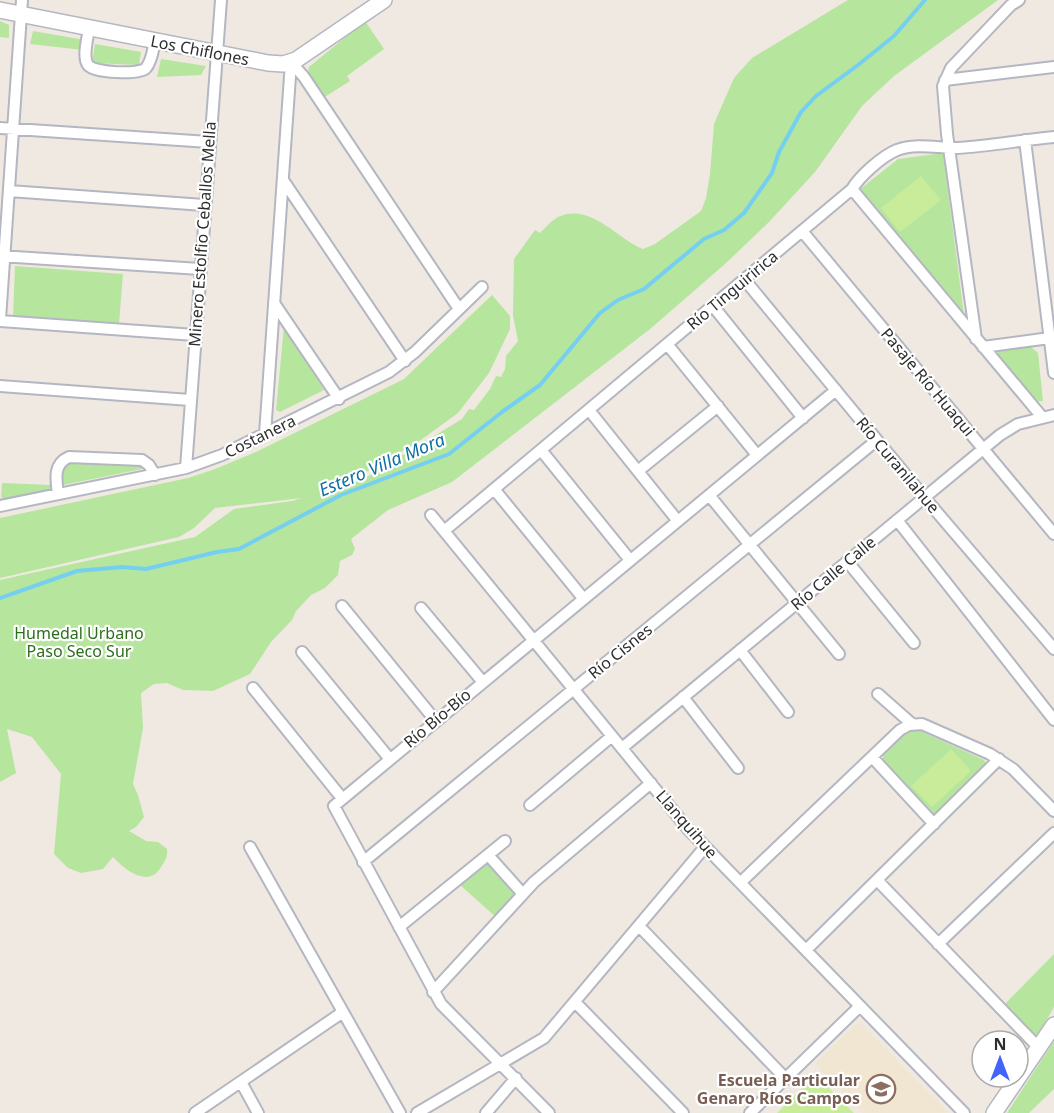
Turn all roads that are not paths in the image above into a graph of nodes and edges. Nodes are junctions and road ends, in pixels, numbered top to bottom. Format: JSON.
{"nodes":[{"id":1,"x":221,"y":0,"type":"edge"},
{"id":2,"x":384,"y":0,"type":"edge"},
{"id":3,"x":1019,"y":0,"type":"edge"},
{"id":4,"x":22,"y":7,"type":"edge"},
{"id":5,"x":0,"y":10,"type":"edge"},
{"id":6,"x":89,"y":28,"type":"junction"},
{"id":7,"x":155,"y":41,"type":"junction"},
{"id":8,"x":216,"y":53,"type":"junction"},
{"id":9,"x":291,"y":62,"type":"junction"},
{"id":10,"x":1054,"y":66,"type":"edge"},
{"id":11,"x":945,"y":80,"type":"junction"},
{"id":12,"x":0,"y":128,"type":"edge"},
{"id":13,"x":13,"y":129,"type":"junction"},
{"id":14,"x":1054,"y":137,"type":"edge"},
{"id":15,"x":1025,"y":140,"type":"junction"},
{"id":16,"x":209,"y":142,"type":"junction"},
{"id":17,"x":950,"y":147,"type":"junction"},
{"id":18,"x":283,"y":180,"type":"junction"},
{"id":19,"x":852,"y":189,"type":"junction"},
{"id":20,"x":9,"y":191,"type":"junction"},
{"id":21,"x":204,"y":205,"type":"junction"},
{"id":22,"x":802,"y":231,"type":"junction"},
{"id":23,"x":2,"y":256,"type":"edge"},
{"id":24,"x":200,"y":269,"type":"junction"},
{"id":25,"x":744,"y":279,"type":"junction"},
{"id":26,"x":482,"y":287,"type":"dead end"},
{"id":27,"x":274,"y":303,"type":"junction"},
{"id":28,"x":713,"y":306,"type":"junction"},
{"id":29,"x":459,"y":309,"type":"junction"},
{"id":30,"x":0,"y":320,"type":"edge"},
{"id":31,"x":1051,"y":333,"type":"edge"},
{"id":32,"x":195,"y":335,"type":"junction"},
{"id":33,"x":979,"y":343,"type":"junction"},
{"id":34,"x":667,"y":344,"type":"junction"},
{"id":35,"x":405,"y":361,"type":"junction"},
{"id":36,"x":1054,"y":373,"type":"edge"},
{"id":37,"x":0,"y":387,"type":"edge"},
{"id":38,"x":836,"y":390,"type":"junction"},
{"id":39,"x":339,"y":399,"type":"junction"},
{"id":40,"x":190,"y":400,"type":"junction"},
{"id":41,"x":718,"y":406,"type":"junction"},
{"id":42,"x":589,"y":410,"type":"junction"},
{"id":43,"x":1054,"y":415,"type":"edge"},
{"id":44,"x":803,"y":417,"type":"junction"},
{"id":45,"x":1042,"y":417,"type":"junction"},
{"id":46,"x":265,"y":434,"type":"junction"},
{"id":47,"x":877,"y":440,"type":"junction"},
{"id":48,"x":983,"y":448,"type":"junction"},
{"id":49,"x":541,"y":450,"type":"junction"},
{"id":50,"x":757,"y":455,"type":"junction"},
{"id":51,"x":186,"y":468,"type":"junction"},
{"id":52,"x":638,"y":471,"type":"junction"},
{"id":53,"x":155,"y":475,"type":"junction"},
{"id":54,"x":494,"y":489,"type":"junction"},
{"id":55,"x":58,"y":494,"type":"junction"},
{"id":56,"x":709,"y":495,"type":"junction"},
{"id":57,"x":924,"y":497,"type":"junction"},
{"id":58,"x":0,"y":506,"type":"edge"},
{"id":59,"x":431,"y":515,"type":"dead end"},
{"id":60,"x":677,"y":520,"type":"junction"},
{"id":61,"x":897,"y":520,"type":"junction"},
{"id":62,"x":444,"y":531,"type":"junction"},
{"id":63,"x":1054,"y":534,"type":"edge"},
{"id":64,"x":750,"y":544,"type":"junction"},
{"id":65,"x":630,"y":560,"type":"junction"},
{"id":66,"x":847,"y":561,"type":"junction"},
{"id":67,"x":583,"y":598,"type":"junction"},
{"id":68,"x":797,"y":603,"type":"junction"},
{"id":69,"x":342,"y":606,"type":"dead end"},
{"id":70,"x":422,"y":608,"type":"dead end"},
{"id":71,"x":532,"y":640,"type":"junction"},
{"id":72,"x":914,"y":643,"type":"dead end"},
{"id":73,"x":1054,"y":649,"type":"edge"},
{"id":74,"x":740,"y":650,"type":"junction"},
{"id":75,"x":302,"y":652,"type":"dead end"},
{"id":76,"x":839,"y":654,"type":"dead end"},
{"id":77,"x":482,"y":681,"type":"junction"},
{"id":78,"x":253,"y":688,"type":"dead end"},
{"id":79,"x":574,"y":689,"type":"junction"},
{"id":80,"x":878,"y":694,"type":"dead end"},
{"id":81,"x":683,"y":697,"type":"junction"},
{"id":82,"x":788,"y":712,"type":"dead end"},
{"id":83,"x":435,"y":720,"type":"junction"},
{"id":84,"x":1054,"y":720,"type":"edge"},
{"id":85,"x":912,"y":724,"type":"junction"},
{"id":86,"x":612,"y":736,"type":"junction"},
{"id":87,"x":622,"y":748,"type":"junction"},
{"id":88,"x":872,"y":757,"type":"junction"},
{"id":89,"x":389,"y":758,"type":"junction"},
{"id":90,"x":999,"y":759,"type":"junction"},
{"id":91,"x":738,"y":768,"type":"dead end"},
{"id":92,"x":651,"y":783,"type":"junction"},
{"id":93,"x":341,"y":797,"type":"junction"},
{"id":94,"x":530,"y":805,"type":"dead end"},
{"id":95,"x":1054,"y":811,"type":"edge"},
{"id":96,"x":934,"y":824,"type":"junction"},
{"id":97,"x":1054,"y":833,"type":"edge"},
{"id":98,"x":505,"y":841,"type":"dead end"},
{"id":99,"x":250,"y":847,"type":"dead end"},
{"id":100,"x":705,"y":847,"type":"junction"},
{"id":101,"x":488,"y":855,"type":"junction"},
{"id":102,"x":363,"y":862,"type":"junction"},
{"id":103,"x":877,"y":880,"type":"junction"},
{"id":104,"x":741,"y":882,"type":"junction"},
{"id":105,"x":522,"y":893,"type":"junction"},
{"id":106,"x":639,"y":926,"type":"junction"},
{"id":107,"x":399,"y":927,"type":"junction"},
{"id":108,"x":938,"y":944,"type":"junction"},
{"id":109,"x":806,"y":950,"type":"junction"},
{"id":110,"x":433,"y":992,"type":"junction"},
{"id":111,"x":575,"y":1002,"type":"junction"},
{"id":112,"x":861,"y":1006,"type":"junction"},
{"id":113,"x":343,"y":1012,"type":"junction"},
{"id":114,"x":1054,"y":1025,"type":"edge"},
{"id":115,"x":1039,"y":1048,"type":"junction"},
{"id":116,"x":502,"y":1064,"type":"junction"},
{"id":117,"x":516,"y":1078,"type":"junction"},
{"id":118,"x":786,"y":1078,"type":"junction"},
{"id":119,"x":241,"y":1082,"type":"junction"},
{"id":120,"x":195,"y":1113,"type":"edge"},
{"id":121,"x":258,"y":1113,"type":"edge"},
{"id":122,"x":400,"y":1113,"type":"edge"},
{"id":123,"x":417,"y":1113,"type":"edge"},
{"id":124,"x":486,"y":1113,"type":"edge"},
{"id":125,"x":549,"y":1113,"type":"edge"},
{"id":126,"x":682,"y":1113,"type":"edge"},
{"id":127,"x":750,"y":1113,"type":"edge"},
{"id":128,"x":964,"y":1113,"type":"edge"},
{"id":129,"x":994,"y":1113,"type":"edge"}],
"edges":[{"from":1,"to":8,"type":"street","name":"Minero Estolfio Ceballos Mella"},
{"from":2,"to":9,"type":"street"},
{"from":3,"to":11,"type":"street"},
{"from":4,"to":5,"type":"street","name":"Los Chiflones"},
{"from":4,"to":6,"type":"street","name":"Los Chiflones"},
{"from":4,"to":13,"type":"street"},
{"from":6,"to":7,"type":"street","name":"Los Chiflones"},
{"from":6,"to":7,"type":"street"},
{"from":7,"to":8,"type":"street","name":"Los Chiflones"},
{"from":8,"to":9,"type":"street","name":"Los Chiflones"},
{"from":8,"to":16,"type":"street","name":"Minero Estolfio Ceballos Mella"},
{"from":9,"to":18,"type":"street"},
{"from":9,"to":29,"type":"street"},
{"from":10,"to":11,"type":"street"},
{"from":11,"to":17,"type":"street"},
{"from":12,"to":13,"type":"street"},
{"from":13,"to":16,"type":"street"},
{"from":13,"to":20,"type":"street"},
{"from":14,"to":15,"type":"street","name":"Río Tinguiririca"},
{"from":15,"to":17,"type":"street","name":"Río Tinguiririca"},
{"from":15,"to":31,"type":"street"},
{"from":16,"to":21,"type":"street","name":"Minero Estolfio Ceballos Mella"},
{"from":17,"to":19,"type":"street","name":"Río Tinguiririca"},
{"from":17,"to":33,"type":"street"},
{"from":18,"to":27,"type":"street"},
{"from":18,"to":35,"type":"street"},
{"from":19,"to":22,"type":"street","name":"Río Tinguiririca"},
{"from":19,"to":33,"type":"street"},
{"from":20,"to":21,"type":"street"},
{"from":20,"to":23,"type":"street"},
{"from":21,"to":24,"type":"street","name":"Minero Estolfio Ceballos Mella"},
{"from":22,"to":25,"type":"street","name":"Río Tinguiririca"},
{"from":22,"to":48,"type":"street","name":"Pasaje Río Huaqui"},
{"from":23,"to":24,"type":"street"},
{"from":23,"to":30,"type":"street"},
{"from":24,"to":32,"type":"street","name":"Minero Estolfio Ceballos Mella"},
{"from":25,"to":28,"type":"street","name":"Río Tinguiririca"},
{"from":25,"to":38,"type":"street","name":"Río Curanilahue"},
{"from":26,"to":29,"type":"street","name":"Costanera"},
{"from":27,"to":39,"type":"street"},
{"from":27,"to":46,"type":"street"},
{"from":28,"to":34,"type":"street","name":"Río Tinguiririca"},
{"from":28,"to":44,"type":"street"},
{"from":29,"to":35,"type":"street","name":"Costanera"},
{"from":30,"to":32,"type":"street"},
{"from":31,"to":33,"type":"street"},
{"from":31,"to":36,"type":"street"},
{"from":32,"to":40,"type":"street","name":"Minero Estolfio Ceballos Mella"},
{"from":33,"to":45,"type":"street"},
{"from":34,"to":41,"type":"street"},
{"from":34,"to":42,"type":"street","name":"Río Tinguiririca"},
{"from":35,"to":39,"type":"street","name":"Costanera"},
{"from":37,"to":40,"type":"street"},
{"from":38,"to":44,"type":"street","name":"Río Bío-Bío"},
{"from":38,"to":47,"type":"street","name":"Río Curanilahue"},
{"from":39,"to":46,"type":"street","name":"Costanera"},
{"from":40,"to":51,"type":"street","name":"Minero Estolfio Ceballos Mella"},
{"from":41,"to":50,"type":"street"},
{"from":41,"to":52,"type":"street"},
{"from":42,"to":49,"type":"street","name":"Río Tinguiririca"},
{"from":42,"to":52,"type":"street"},
{"from":43,"to":45,"type":"street","name":"Río Calle Calle"},
{"from":44,"to":50,"type":"street","name":"Río Bío-Bío"},
{"from":45,"to":48,"type":"street","name":"Río Calle Calle"},
{"from":46,"to":51,"type":"street","name":"Costanera"},
{"from":47,"to":57,"type":"street","name":"Río Curanilahue"},
{"from":47,"to":64,"type":"street","name":"Río Cisnes"},
{"from":48,"to":57,"type":"street","name":"Río Calle Calle"},
{"from":48,"to":63,"type":"street","name":"Pasaje Río Huaqui"},
{"from":49,"to":54,"type":"street","name":"Río Tinguiririca"},
{"from":49,"to":65,"type":"street"},
{"from":50,"to":56,"type":"street","name":"Río Bío-Bío"},
{"from":51,"to":53,"type":"street","name":"Costanera"},
{"from":52,"to":60,"type":"street"},
{"from":53,"to":55,"type":"street","name":"Costanera"},
{"from":53,"to":55,"type":"street"},
{"from":54,"to":62,"type":"street","name":"Río Tinguiririca"},
{"from":54,"to":67,"type":"street"},
{"from":55,"to":58,"type":"street","name":"Costanera"},
{"from":56,"to":60,"type":"street","name":"Río Bío-Bío"},
{"from":56,"to":64,"type":"street"},
{"from":57,"to":61,"type":"street","name":"Río Calle Calle"},
{"from":57,"to":73,"type":"street","name":"Río Curanilahue"},
{"from":59,"to":62,"type":"street","name":"Llanquihue"},
{"from":60,"to":65,"type":"street","name":"Río Bío-Bío"},
{"from":61,"to":66,"type":"street","name":"Río Calle Calle"},
{"from":61,"to":84,"type":"street"},
{"from":62,"to":71,"type":"street","name":"Llanquihue"},
{"from":64,"to":68,"type":"street"},
{"from":64,"to":79,"type":"street","name":"Río Cisnes"},
{"from":65,"to":67,"type":"street","name":"Río Bío-Bío"},
{"from":66,"to":68,"type":"street","name":"Río Calle Calle"},
{"from":66,"to":72,"type":"street"},
{"from":67,"to":71,"type":"street","name":"Río Bío-Bío"},
{"from":68,"to":74,"type":"street","name":"Río Calle Calle"},
{"from":68,"to":76,"type":"street"},
{"from":69,"to":83,"type":"street"},
{"from":70,"to":77,"type":"street"},
{"from":71,"to":77,"type":"street","name":"Río Bío-Bío"},
{"from":71,"to":79,"type":"street","name":"Llanquihue"},
{"from":74,"to":81,"type":"street","name":"Río Calle Calle"},
{"from":74,"to":82,"type":"street"},
{"from":75,"to":89,"type":"street"},
{"from":77,"to":83,"type":"street","name":"Río Bío-Bío"},
{"from":78,"to":93,"type":"street"},
{"from":79,"to":86,"type":"street","name":"Llanquihue"},
{"from":79,"to":102,"type":"street","name":"Río Cisnes"},
{"from":80,"to":85,"type":"street"},
{"from":81,"to":87,"type":"street","name":"Río Calle Calle"},
{"from":81,"to":91,"type":"street"},
{"from":83,"to":89,"type":"street","name":"Río Bío-Bío"},
{"from":85,"to":88,"type":"street"},
{"from":85,"to":90,"type":"street"},
{"from":86,"to":87,"type":"street","name":"Llanquihue"},
{"from":86,"to":94,"type":"street"},
{"from":87,"to":92,"type":"street","name":"Llanquihue"},
{"from":88,"to":96,"type":"street"},
{"from":88,"to":104,"type":"street"},
{"from":89,"to":93,"type":"street","name":"Río Bío-Bío"},
{"from":90,"to":95,"type":"street"},
{"from":90,"to":96,"type":"street"},
{"from":92,"to":100,"type":"street","name":"Llanquihue"},
{"from":92,"to":105,"type":"street"},
{"from":93,"to":102,"type":"street"},
{"from":96,"to":103,"type":"street"},
{"from":97,"to":108,"type":"street"},
{"from":98,"to":101,"type":"street"},
{"from":99,"to":113,"type":"street"},
{"from":100,"to":104,"type":"street","name":"Llanquihue"},
{"from":100,"to":106,"type":"street"},
{"from":101,"to":105,"type":"street"},
{"from":101,"to":107,"type":"street"},
{"from":102,"to":107,"type":"street"},
{"from":103,"to":108,"type":"street"},
{"from":103,"to":109,"type":"street"},
{"from":104,"to":109,"type":"street","name":"Llanquihue"},
{"from":105,"to":110,"type":"street"},
{"from":106,"to":111,"type":"street"},
{"from":106,"to":118,"type":"street"},
{"from":107,"to":110,"type":"street"},
{"from":108,"to":115,"type":"street"},
{"from":109,"to":112,"type":"street","name":"Llanquihue"},
{"from":110,"to":116,"type":"street"},
{"from":111,"to":116,"type":"street"},
{"from":111,"to":126,"type":"street"},
{"from":112,"to":118,"type":"street"},
{"from":112,"to":128,"type":"street","name":"Llanquihue"},
{"from":113,"to":119,"type":"street"},
{"from":113,"to":122,"type":"street"},
{"from":114,"to":115,"type":"street"},
{"from":115,"to":129,"type":"street"},
{"from":116,"to":117,"type":"street"},
{"from":116,"to":123,"type":"street"},
{"from":117,"to":124,"type":"street"},
{"from":117,"to":125,"type":"street"},
{"from":118,"to":127,"type":"street"},
{"from":119,"to":120,"type":"street"},
{"from":119,"to":121,"type":"street"}]}
